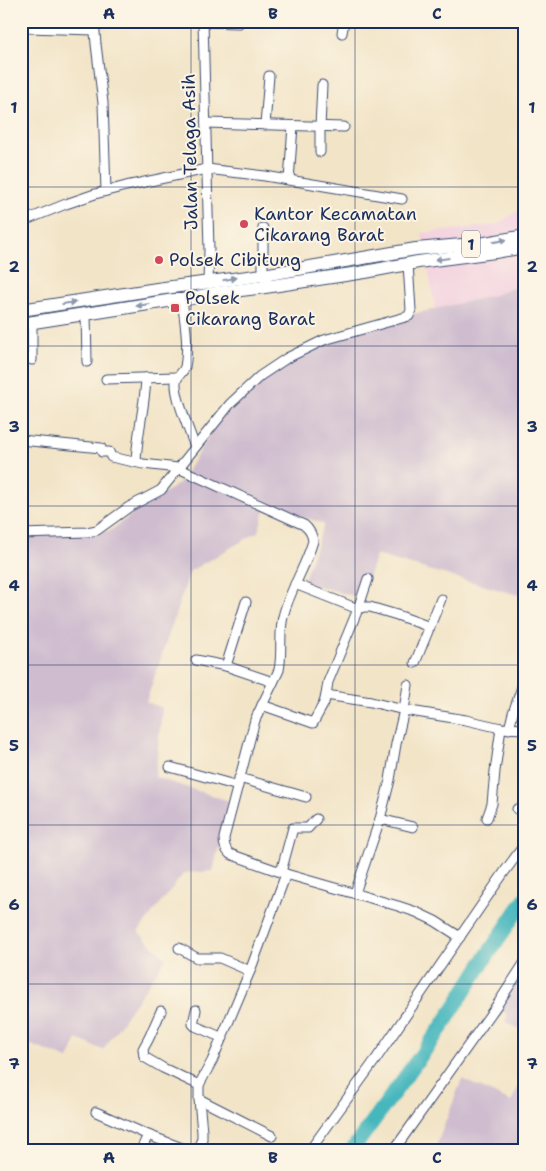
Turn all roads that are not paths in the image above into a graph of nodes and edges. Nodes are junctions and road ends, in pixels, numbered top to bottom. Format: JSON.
{"nodes":[{"id":1,"x":203,"y":21,"type":"edge"},
{"id":2,"x":344,"y":21,"type":"edge"},
{"id":3,"x":239,"y":23,"type":"dead end"},
{"id":4,"x":94,"y":26,"type":"edge"},
{"id":5,"x":28,"y":28,"type":"dead end"},
{"id":6,"x":342,"y":33,"type":"dead end"},
{"id":7,"x":269,"y":76,"type":"dead end"},
{"id":8,"x":322,"y":85,"type":"dead end"},
{"id":9,"x":206,"y":123,"type":"junction"},
{"id":10,"x":265,"y":124,"type":"junction"},
{"id":11,"x":293,"y":126,"type":"junction"},
{"id":12,"x":320,"y":127,"type":"junction"},
{"id":13,"x":344,"y":127,"type":"dead end"},
{"id":14,"x":320,"y":152,"type":"dead end"},
{"id":15,"x":207,"y":169,"type":"junction"},
{"id":16,"x":289,"y":180,"type":"junction"},
{"id":17,"x":106,"y":191,"type":"junction"},
{"id":18,"x":402,"y":199,"type":"dead end"},
{"id":19,"x":21,"y":222,"type":"edge"},
{"id":20,"x":263,"y":228,"type":"dead end"},
{"id":21,"x":525,"y":236,"type":"edge"},
{"id":22,"x":525,"y":247,"type":"edge"},
{"id":23,"x":416,"y":249,"type":"junction"},
{"id":24,"x":413,"y":263,"type":"junction"},
{"id":25,"x":263,"y":275,"type":"junction"},
{"id":26,"x":208,"y":283,"type":"junction"},
{"id":27,"x":182,"y":300,"type":"junction"},
{"id":28,"x":21,"y":310,"type":"edge"},
{"id":29,"x":86,"y":314,"type":"junction"},
{"id":30,"x":27,"y":323,"type":"edge"},
{"id":31,"x":32,"y":360,"type":"dead end"},
{"id":32,"x":87,"y":362,"type":"dead end"},
{"id":33,"x":177,"y":377,"type":"junction"},
{"id":34,"x":146,"y":378,"type":"junction"},
{"id":35,"x":106,"y":379,"type":"dead end"},
{"id":36,"x":21,"y":440,"type":"edge"},
{"id":37,"x":196,"y":447,"type":"junction"},
{"id":38,"x":136,"y":462,"type":"junction"},
{"id":39,"x":178,"y":468,"type":"junction"},
{"id":40,"x":21,"y":534,"type":"edge"},
{"id":41,"x":368,"y":579,"type":"dead end"},
{"id":42,"x":295,"y":584,"type":"junction"},
{"id":43,"x":441,"y":599,"type":"dead end"},
{"id":44,"x":246,"y":602,"type":"dead end"},
{"id":45,"x":358,"y":609,"type":"junction"},
{"id":46,"x":430,"y":627,"type":"junction"},
{"id":47,"x":196,"y":660,"type":"dead end"},
{"id":48,"x":415,"y":663,"type":"dead end"},
{"id":49,"x":226,"y":666,"type":"junction"},
{"id":50,"x":273,"y":682,"type":"junction"},
{"id":51,"x":408,"y":686,"type":"dead end"},
{"id":52,"x":522,"y":687,"type":"dead end"},
{"id":53,"x":326,"y":695,"type":"junction"},
{"id":54,"x":262,"y":705,"type":"junction"},
{"id":55,"x":404,"y":710,"type":"junction"},
{"id":56,"x":505,"y":728,"type":"junction"},
{"id":57,"x":525,"y":729,"type":"edge"},
{"id":58,"x":170,"y":768,"type":"dead end"},
{"id":59,"x":239,"y":782,"type":"junction"},
{"id":60,"x":306,"y":797,"type":"dead end"},
{"id":61,"x":487,"y":818,"type":"dead end"},
{"id":62,"x":316,"y":819,"type":"dead end"},
{"id":63,"x":380,"y":819,"type":"junction"},
{"id":64,"x":413,"y":827,"type":"dead end"},
{"id":65,"x":525,"y":844,"type":"edge"},
{"id":66,"x":283,"y":873,"type":"junction"},
{"id":67,"x":355,"y":893,"type":"junction"},
{"id":68,"x":460,"y":937,"type":"junction"},
{"id":69,"x":179,"y":948,"type":"dead end"},
{"id":70,"x":525,"y":962,"type":"edge"},
{"id":71,"x":250,"y":971,"type":"junction"},
{"id":72,"x":196,"y":1010,"type":"dead end"},
{"id":73,"x":161,"y":1011,"type":"dead end"},
{"id":74,"x":223,"y":1038,"type":"junction"},
{"id":75,"x":199,"y":1085,"type":"junction"},
{"id":76,"x":199,"y":1099,"type":"junction"},
{"id":77,"x":96,"y":1112,"type":"dead end"},
{"id":78,"x":148,"y":1135,"type":"junction"},
{"id":79,"x":272,"y":1136,"type":"dead end"},
{"id":80,"x":141,"y":1150,"type":"edge"},
{"id":81,"x":187,"y":1150,"type":"edge"},
{"id":82,"x":197,"y":1150,"type":"edge"},
{"id":83,"x":310,"y":1150,"type":"edge"},
{"id":84,"x":394,"y":1150,"type":"edge"}],
"edges":[{"from":1,"to":3,"type":"street"},
{"from":1,"to":9,"type":"street","name":"Jalan Telaga Asih"},
{"from":2,"to":6,"type":"street"},
{"from":4,"to":5,"type":"street"},
{"from":4,"to":17,"type":"street"},
{"from":7,"to":10,"type":"street"},
{"from":8,"to":12,"type":"street"},
{"from":9,"to":10,"type":"street"},
{"from":9,"to":15,"type":"street","name":"Jalan Telaga Asih"},
{"from":10,"to":11,"type":"street"},
{"from":11,"to":12,"type":"street"},
{"from":11,"to":16,"type":"street"},
{"from":12,"to":13,"type":"street"},
{"from":12,"to":14,"type":"street"},
{"from":15,"to":16,"type":"street"},
{"from":15,"to":17,"type":"street"},
{"from":15,"to":26,"type":"street","name":"Jalan Telaga Asih"},
{"from":16,"to":18,"type":"street"},
{"from":17,"to":19,"type":"street"},
{"from":20,"to":25,"type":"street"},
{"from":23,"to":21,"type":"highway","number":"1","one_way":true},
{"from":22,"to":24,"type":"highway","number":"1","one_way":true},
{"from":23,"to":24,"type":"highway"},
{"from":23,"to":25,"type":"highway","number":"1"},
{"from":24,"to":27,"type":"highway","number":"1"},
{"from":24,"to":37,"type":"street"},
{"from":26,"to":25,"type":"highway","number":"1","one_way":true},
{"from":28,"to":26,"type":"highway","number":"1","one_way":true},
{"from":27,"to":29,"type":"highway","number":"1","one_way":true},
{"from":27,"to":33,"type":"street"},
{"from":29,"to":30,"type":"highway","number":"1"},
{"from":29,"to":32,"type":"street"},
{"from":30,"to":31,"type":"street"},
{"from":33,"to":34,"type":"street"},
{"from":33,"to":37,"type":"street"},
{"from":34,"to":35,"type":"street"},
{"from":34,"to":38,"type":"street"},
{"from":36,"to":38,"type":"street"},
{"from":37,"to":39,"type":"street"},
{"from":38,"to":39,"type":"street"},
{"from":39,"to":40,"type":"street"},
{"from":39,"to":42,"type":"street"},
{"from":41,"to":45,"type":"street"},
{"from":42,"to":45,"type":"street"},
{"from":42,"to":50,"type":"street"},
{"from":43,"to":46,"type":"street"},
{"from":44,"to":49,"type":"street"},
{"from":45,"to":46,"type":"street"},
{"from":45,"to":53,"type":"street"},
{"from":46,"to":48,"type":"street"},
{"from":47,"to":49,"type":"street"},
{"from":49,"to":50,"type":"street"},
{"from":50,"to":54,"type":"street"},
{"from":51,"to":55,"type":"street"},
{"from":52,"to":56,"type":"street"},
{"from":53,"to":54,"type":"street"},
{"from":53,"to":55,"type":"street"},
{"from":54,"to":59,"type":"street"},
{"from":55,"to":56,"type":"street"},
{"from":55,"to":63,"type":"street"},
{"from":56,"to":57,"type":"street"},
{"from":56,"to":61,"type":"street"},
{"from":58,"to":59,"type":"street"},
{"from":59,"to":60,"type":"street"},
{"from":59,"to":66,"type":"street"},
{"from":62,"to":66,"type":"street"},
{"from":63,"to":64,"type":"street"},
{"from":63,"to":67,"type":"street"},
{"from":65,"to":68,"type":"street"},
{"from":66,"to":67,"type":"street"},
{"from":66,"to":71,"type":"street"},
{"from":67,"to":68,"type":"street"},
{"from":68,"to":83,"type":"street"},
{"from":69,"to":71,"type":"street"},
{"from":70,"to":84,"type":"street"},
{"from":71,"to":74,"type":"street"},
{"from":72,"to":74,"type":"street"},
{"from":73,"to":75,"type":"street"},
{"from":74,"to":75,"type":"street"},
{"from":75,"to":76,"type":"street"},
{"from":76,"to":79,"type":"street"},
{"from":76,"to":82,"type":"street"},
{"from":77,"to":78,"type":"street"},
{"from":78,"to":80,"type":"street"},
{"from":78,"to":81,"type":"street"}]}
